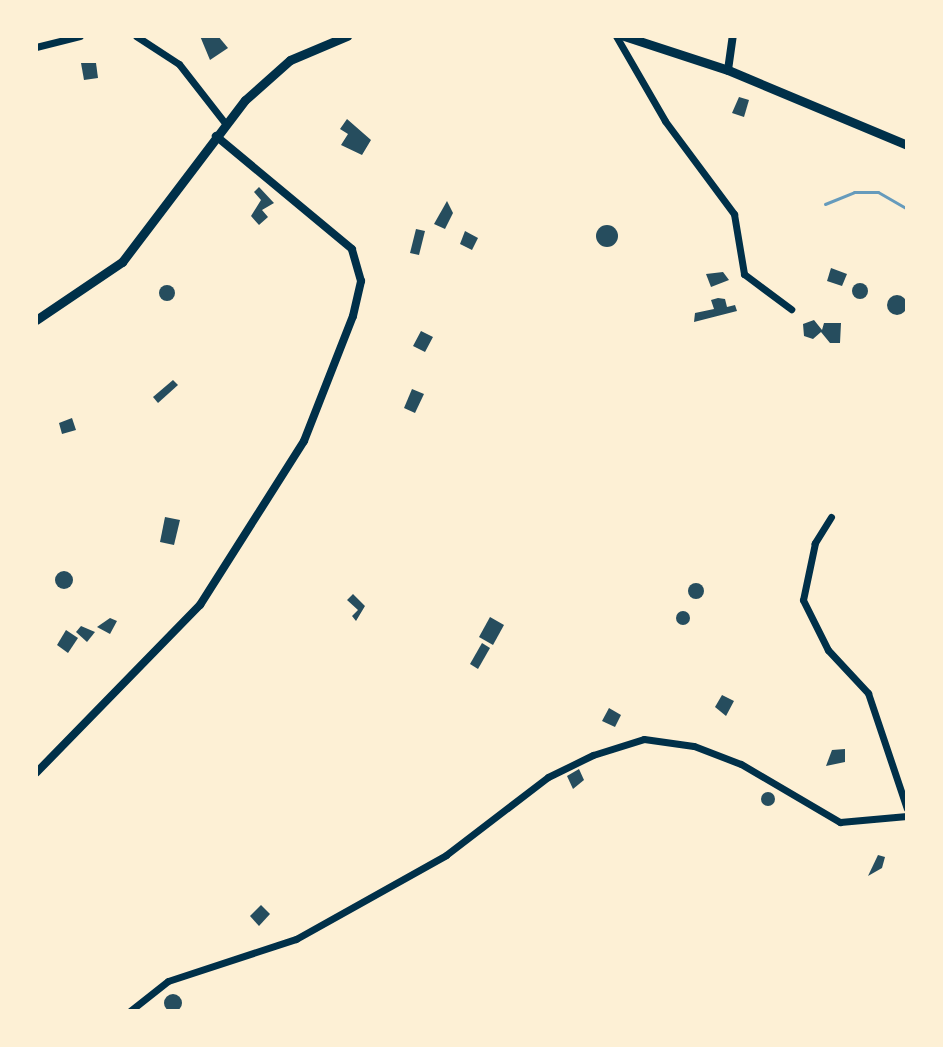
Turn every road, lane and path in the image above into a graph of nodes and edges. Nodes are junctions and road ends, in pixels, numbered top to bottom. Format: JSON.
{"nodes":[{"id":1,"x":80,"y":36,"type":"edge"},
{"id":2,"x":136,"y":36,"type":"edge"},
{"id":3,"x":347,"y":36,"type":"edge"},
{"id":4,"x":616,"y":36,"type":"edge"},
{"id":5,"x":624,"y":36,"type":"edge"},
{"id":6,"x":733,"y":36,"type":"edge"},
{"id":7,"x":36,"y":47,"type":"edge"},
{"id":8,"x":728,"y":70,"type":"junction"},
{"id":9,"x":225,"y":123,"type":"junction"},
{"id":10,"x":216,"y":136,"type":"junction"},
{"id":11,"x":907,"y":145,"type":"edge"},
{"id":12,"x":791,"y":309,"type":"dead end"},
{"id":13,"x":36,"y":320,"type":"edge"},
{"id":14,"x":831,"y":517,"type":"dead end"},
{"id":15,"x":36,"y":773,"type":"edge"},
{"id":16,"x":907,"y":809,"type":"edge"},
{"id":17,"x":907,"y":816,"type":"edge"},
{"id":18,"x":130,"y":1011,"type":"edge"}],
"edges":[{"from":1,"to":7,"type":"street"},
{"from":2,"to":9,"type":"street"},
{"from":3,"to":9,"type":"main road"},
{"from":4,"to":12,"type":"street"},
{"from":5,"to":8,"type":"main road"},
{"from":6,"to":8,"type":"street"},
{"from":8,"to":11,"type":"main road"},
{"from":9,"to":10,"type":"main road"},
{"from":10,"to":13,"type":"main road"},
{"from":10,"to":15,"type":"street"},
{"from":14,"to":16,"type":"street"},
{"from":17,"to":18,"type":"street"}]}
